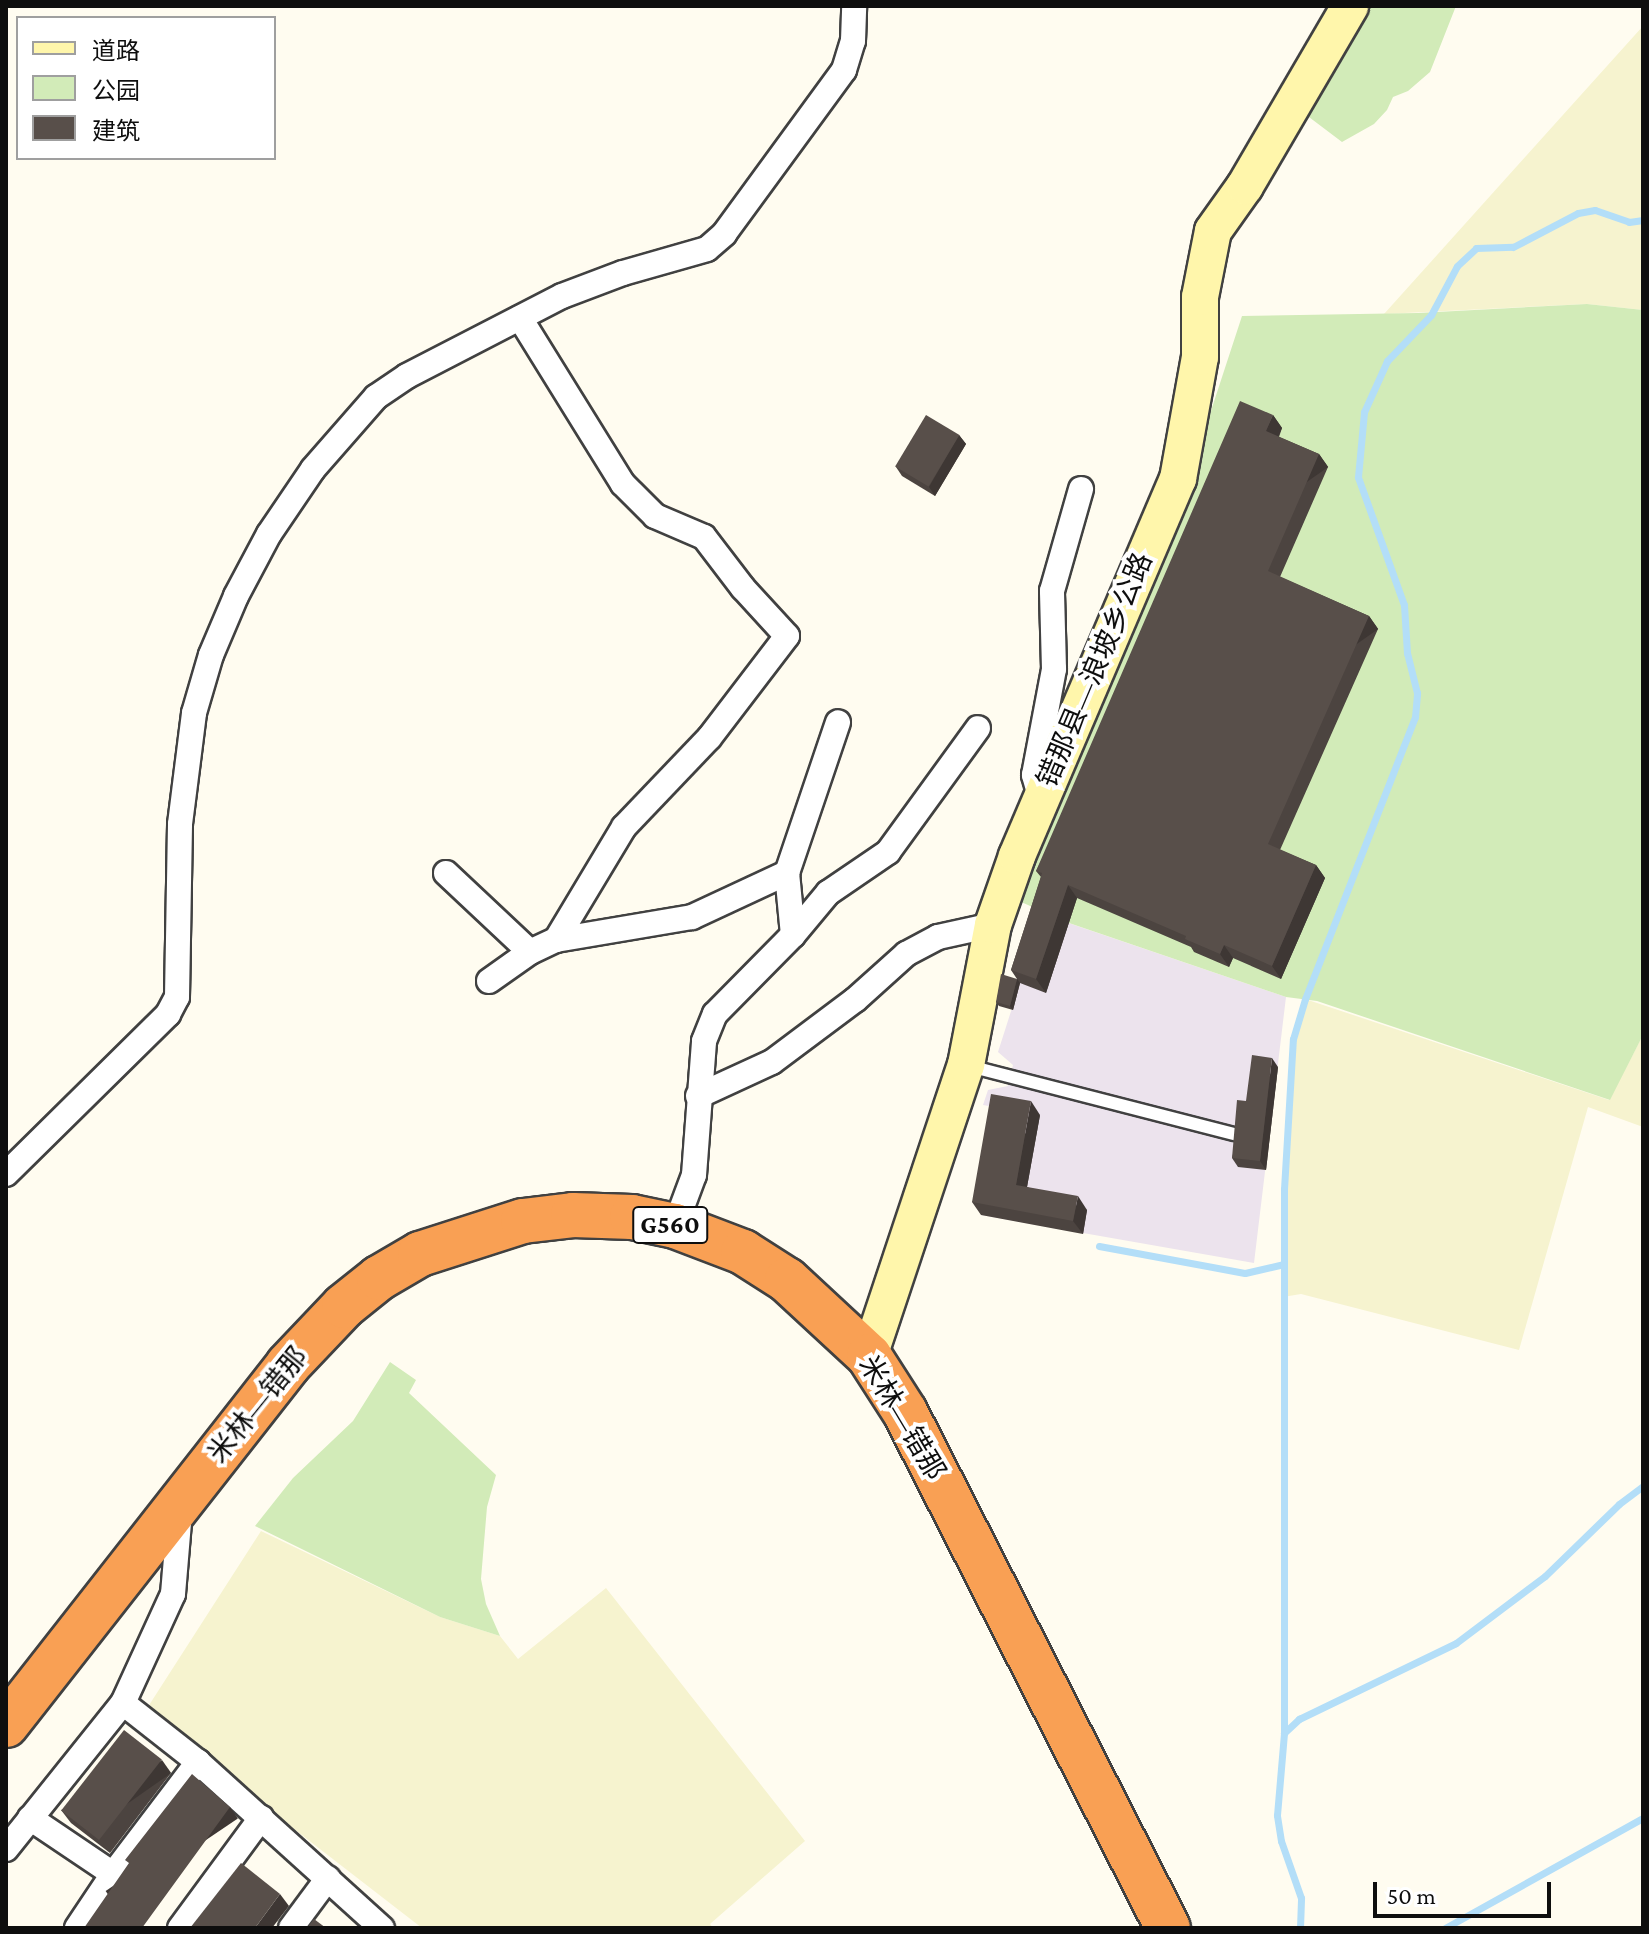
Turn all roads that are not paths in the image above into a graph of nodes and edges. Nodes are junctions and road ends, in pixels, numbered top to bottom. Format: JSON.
{"nodes":[{"id":1,"x":854,"y":6,"type":"edge"},
{"id":2,"x":1350,"y":6,"type":"edge"},
{"id":3,"x":520,"y":318,"type":"junction"},
{"id":4,"x":1081,"y":489,"type":"dead end"},
{"id":5,"x":838,"y":722,"type":"dead end"},
{"id":6,"x":978,"y":728,"type":"dead end"},
{"id":7,"x":1041,"y":798,"type":"junction"},
{"id":8,"x":446,"y":873,"type":"dead end"},
{"id":9,"x":787,"y":873,"type":"junction"},
{"id":10,"x":993,"y":925,"type":"junction"},
{"id":11,"x":793,"y":935,"type":"junction"},
{"id":12,"x":556,"y":940,"type":"junction"},
{"id":13,"x":530,"y":952,"type":"junction"},
{"id":14,"x":489,"y":981,"type":"dead end"},
{"id":15,"x":966,"y":1065,"type":"junction"},
{"id":16,"x":698,"y":1096,"type":"junction"},
{"id":17,"x":1234,"y":1134,"type":"edge"},
{"id":18,"x":6,"y":1174,"type":"edge"},
{"id":19,"x":675,"y":1226,"type":"junction"},
{"id":20,"x":869,"y":1356,"type":"junction"},
{"id":21,"x":180,"y":1502,"type":"junction"},
{"id":22,"x":123,"y":1703,"type":"junction"},
{"id":23,"x":6,"y":1725,"type":"edge"},
{"id":24,"x":198,"y":1762,"type":"junction"},
{"id":25,"x":30,"y":1818,"type":"junction"},
{"id":26,"x":261,"y":1818,"type":"junction"},
{"id":27,"x":6,"y":1849,"type":"edge"},
{"id":28,"x":113,"y":1874,"type":"junction"},
{"id":29,"x":328,"y":1878,"type":"junction"},
{"id":30,"x":77,"y":1928,"type":"edge"},
{"id":31,"x":180,"y":1928,"type":"edge"},
{"id":32,"x":291,"y":1928,"type":"edge"},
{"id":33,"x":382,"y":1928,"type":"edge"},
{"id":34,"x":1168,"y":1928,"type":"edge"}],
"edges":[{"from":1,"to":3,"type":"street"},
{"from":2,"to":7,"type":"main road","name":"错那县—浪坡乡公路"},
{"from":3,"to":12,"type":"street"},
{"from":3,"to":18,"type":"street"},
{"from":4,"to":7,"type":"street"},
{"from":5,"to":9,"type":"street"},
{"from":6,"to":11,"type":"street"},
{"from":7,"to":10,"type":"main road","name":"错那县—浪坡乡公路"},
{"from":8,"to":13,"type":"street"},
{"from":9,"to":11,"type":"street"},
{"from":9,"to":12,"type":"street"},
{"from":10,"to":15,"type":"main road","name":"错那县—浪坡乡公路"},
{"from":10,"to":16,"type":"street"},
{"from":11,"to":16,"type":"street"},
{"from":12,"to":13,"type":"street"},
{"from":13,"to":14,"type":"street"},
{"from":15,"to":17,"type":"lane"},
{"from":15,"to":20,"type":"main road","name":"错那县—浪坡乡公路"},
{"from":16,"to":19,"type":"street"},
{"from":19,"to":20,"type":"highway","name":"米林—错那","number":"G560"},
{"from":19,"to":21,"type":"highway","name":"米林—错那","number":"G560"},
{"from":20,"to":34,"type":"highway","name":"米林—错那","number":"G560"},
{"from":21,"to":22,"type":"street"},
{"from":21,"to":23,"type":"highway","name":"米林—错那","number":"G560"},
{"from":22,"to":24,"type":"street"},
{"from":22,"to":25,"type":"street"},
{"from":24,"to":26,"type":"street"},
{"from":24,"to":28,"type":"street"},
{"from":25,"to":27,"type":"street"},
{"from":25,"to":28,"type":"street"},
{"from":26,"to":29,"type":"street"},
{"from":26,"to":31,"type":"street"},
{"from":28,"to":30,"type":"street"},
{"from":29,"to":32,"type":"street"},
{"from":29,"to":33,"type":"street"}]}
